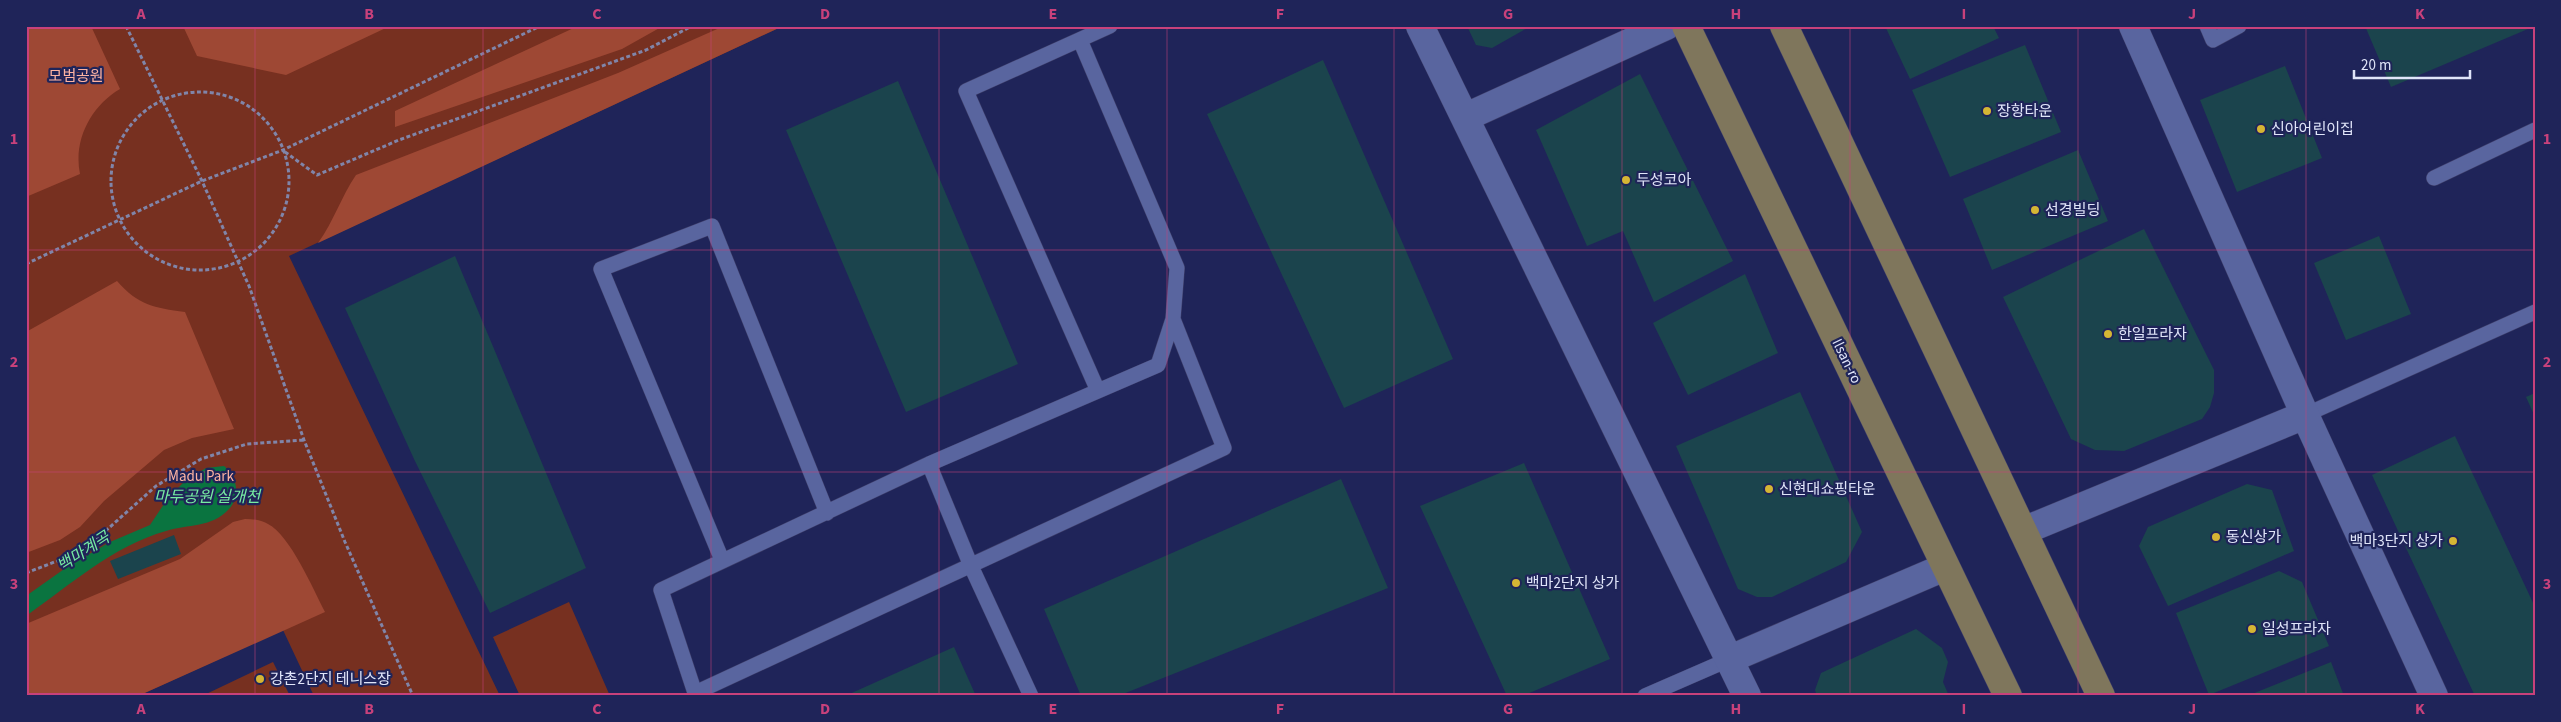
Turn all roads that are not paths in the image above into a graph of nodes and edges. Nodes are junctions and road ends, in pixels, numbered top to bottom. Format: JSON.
{"nodes":[{"id":1,"x":1110,"y":26,"type":"edge"},
{"id":2,"x":1420,"y":26,"type":"edge"},
{"id":3,"x":1666,"y":26,"type":"edge"},
{"id":4,"x":1686,"y":26,"type":"edge"},
{"id":5,"x":1784,"y":26,"type":"edge"},
{"id":6,"x":2133,"y":26,"type":"edge"},
{"id":7,"x":2207,"y":26,"type":"edge"},
{"id":8,"x":2239,"y":26,"type":"edge"},
{"id":9,"x":1080,"y":40,"type":"junction"},
{"id":10,"x":1466,"y":117,"type":"junction"},
{"id":11,"x":2535,"y":130,"type":"edge"},
{"id":12,"x":2434,"y":178,"type":"dead end"},
{"id":13,"x":2535,"y":312,"type":"edge"},
{"id":14,"x":1173,"y":319,"type":"junction"},
{"id":15,"x":1098,"y":391,"type":"junction"},
{"id":16,"x":2305,"y":415,"type":"junction"},
{"id":17,"x":929,"y":464,"type":"junction"},
{"id":18,"x":827,"y":513,"type":"junction"},
{"id":19,"x":2023,"y":531,"type":"junction"},
{"id":20,"x":722,"y":560,"type":"junction"},
{"id":21,"x":971,"y":566,"type":"junction"},
{"id":22,"x":1945,"y":567,"type":"junction"},
{"id":23,"x":1730,"y":659,"type":"junction"},
{"id":24,"x":1031,"y":696,"type":"edge"},
{"id":25,"x":1645,"y":696,"type":"edge"},
{"id":26,"x":1747,"y":696,"type":"edge"},
{"id":27,"x":2008,"y":696,"type":"edge"},
{"id":28,"x":2101,"y":696,"type":"edge"},
{"id":29,"x":2434,"y":696,"type":"edge"}],
"edges":[{"from":1,"to":9,"type":"lane"},
{"from":2,"to":10,"type":"street"},
{"from":3,"to":10,"type":"street"},
{"from":4,"to":22,"type":"main road","name":"Ilsan-ro"},
{"from":5,"to":19,"type":"main road"},
{"from":6,"to":16,"type":"street"},
{"from":7,"to":8,"type":"lane"},
{"from":9,"to":14,"type":"lane"},
{"from":9,"to":15,"type":"lane"},
{"from":10,"to":23,"type":"street"},
{"from":11,"to":12,"type":"lane"},
{"from":13,"to":16,"type":"lane"},
{"from":14,"to":15,"type":"lane"},
{"from":14,"to":21,"type":"lane"},
{"from":15,"to":17,"type":"lane"},
{"from":16,"to":19,"type":"street"},
{"from":16,"to":29,"type":"street"},
{"from":17,"to":18,"type":"lane"},
{"from":17,"to":21,"type":"lane"},
{"from":18,"to":20,"type":"lane"},
{"from":18,"to":20,"type":"lane"},
{"from":19,"to":28,"type":"main road"},
{"from":20,"to":21,"type":"lane"},
{"from":21,"to":24,"type":"lane"},
{"from":22,"to":23,"type":"street"},
{"from":22,"to":27,"type":"main road","name":"Ilsan-ro"},
{"from":23,"to":25,"type":"lane"},
{"from":23,"to":26,"type":"street"}]}
